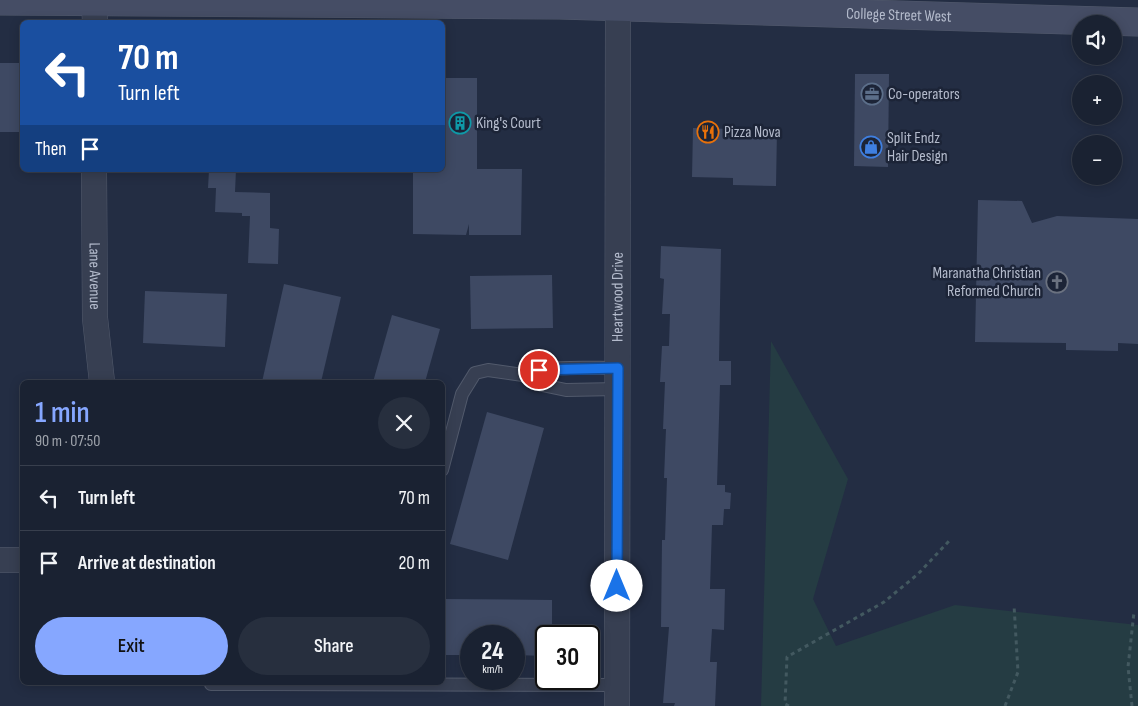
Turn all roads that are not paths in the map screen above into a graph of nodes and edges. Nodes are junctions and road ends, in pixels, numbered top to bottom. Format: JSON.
{"nodes":[{"id":1,"x":94,"y":0,"type":"edge"},
{"id":2,"x":0,"y":1,"type":"edge"},
{"id":3,"x":618,"y":8,"type":"junction"},
{"id":4,"x":95,"y":20,"type":"edge"},
{"id":5,"x":1138,"y":22,"type":"edge"},
{"id":6,"x":94,"y":172,"type":"edge"},
{"id":7,"x":523,"y":375,"type":"junction"},
{"id":8,"x":618,"y":379,"type":"junction"},
{"id":9,"x":102,"y":380,"type":"edge"},
{"id":10,"x":445,"y":459,"type":"edge"},
{"id":11,"x":0,"y":560,"type":"edge"},
{"id":12,"x":20,"y":560,"type":"edge"},
{"id":13,"x":430,"y":685,"type":"edge"},
{"id":14,"x":617,"y":695,"type":"edge"}],
"edges":[{"from":1,"to":2,"type":"main road","name":"College Street West"},
{"from":1,"to":3,"type":"main road","name":"College Street West"},
{"from":1,"to":4,"type":"street"},
{"from":3,"to":5,"type":"main road","name":"College Street West"},
{"from":3,"to":8,"type":"street","name":"Heartwood Drive"},
{"from":6,"to":9,"type":"street","name":"Lane Avenue"},
{"from":7,"to":8,"type":"lane"},
{"from":7,"to":8,"type":"lane"},
{"from":7,"to":10,"type":"lane"},
{"from":8,"to":14,"type":"street","name":"Heartwood Drive"},
{"from":11,"to":12,"type":"street"},
{"from":13,"to":14,"type":"lane"}]}
